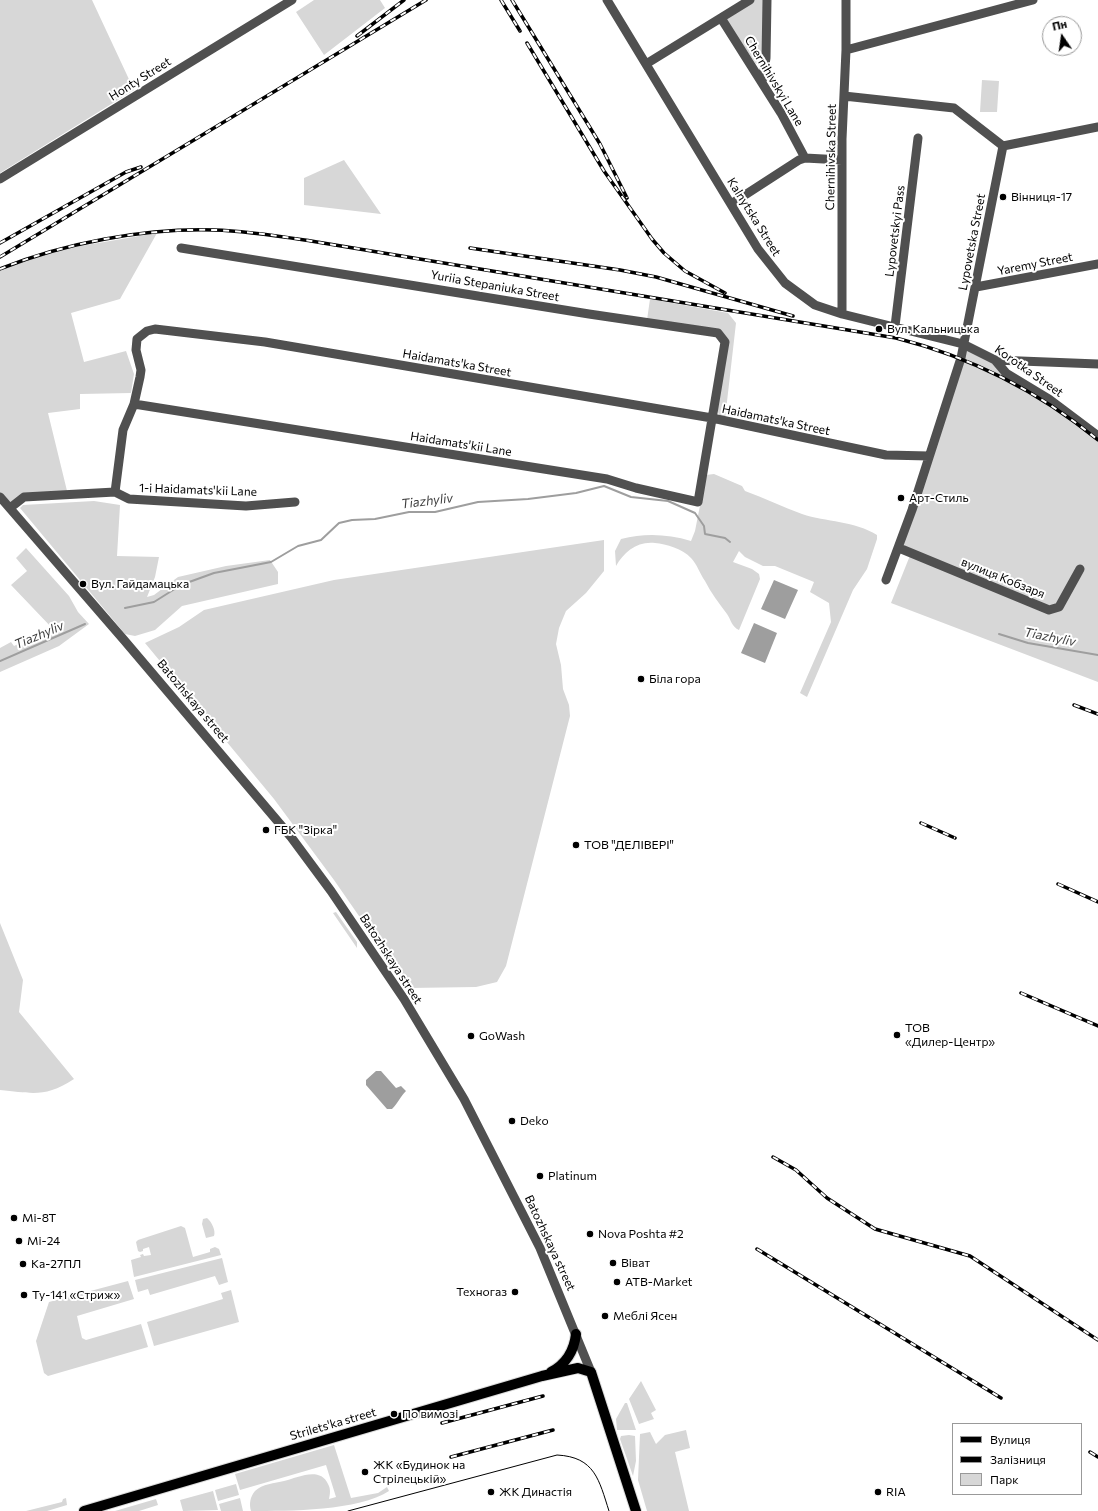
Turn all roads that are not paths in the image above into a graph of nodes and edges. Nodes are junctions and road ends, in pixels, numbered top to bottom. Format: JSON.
{"nodes":[{"id":1,"x":292,"y":0,"type":"edge"},
{"id":2,"x":607,"y":0,"type":"edge"},
{"id":3,"x":750,"y":0,"type":"edge"},
{"id":4,"x":767,"y":0,"type":"edge"},
{"id":5,"x":846,"y":0,"type":"edge"},
{"id":6,"x":1033,"y":0,"type":"edge"},
{"id":7,"x":721,"y":18,"type":"junction"},
{"id":8,"x":846,"y":50,"type":"junction"},
{"id":9,"x":646,"y":64,"type":"junction"},
{"id":10,"x":762,"y":82,"type":"junction"},
{"id":11,"x":844,"y":96,"type":"junction"},
{"id":12,"x":1098,"y":126,"type":"edge"},
{"id":13,"x":918,"y":138,"type":"dead end"},
{"id":14,"x":1003,"y":146,"type":"junction"},
{"id":15,"x":805,"y":158,"type":"junction"},
{"id":16,"x":842,"y":160,"type":"junction"},
{"id":17,"x":0,"y":179,"type":"edge"},
{"id":18,"x":731,"y":204,"type":"junction"},
{"id":19,"x":181,"y":248,"type":"dead end"},
{"id":20,"x":1098,"y":264,"type":"edge"},
{"id":21,"x":976,"y":287,"type":"junction"},
{"id":22,"x":842,"y":314,"type":"junction"},
{"id":23,"x":895,"y":326,"type":"junction"},
{"id":24,"x":962,"y":344,"type":"junction"},
{"id":25,"x":995,"y":360,"type":"junction"},
{"id":26,"x":1098,"y":364,"type":"edge"},
{"id":27,"x":134,"y":404,"type":"junction"},
{"id":28,"x":712,"y":418,"type":"junction"},
{"id":29,"x":1098,"y":436,"type":"edge"},
{"id":30,"x":929,"y":456,"type":"junction"},
{"id":31,"x":115,"y":492,"type":"junction"},
{"id":32,"x":0,"y":497,"type":"edge"},
{"id":33,"x":295,"y":502,"type":"dead end"},
{"id":34,"x":10,"y":508,"type":"junction"},
{"id":35,"x":899,"y":548,"type":"junction"},
{"id":36,"x":1080,"y":569,"type":"dead end"},
{"id":37,"x":886,"y":580,"type":"dead end"},
{"id":38,"x":576,"y":1334,"type":"junction"},
{"id":39,"x":591,"y":1372,"type":"junction"},
{"id":40,"x":542,"y":1376,"type":"junction"},
{"id":41,"x":84,"y":1511,"type":"edge"},
{"id":42,"x":636,"y":1511,"type":"edge"}],
"edges":[{"from":1,"to":17,"type":"street","name":"Honty Street"},
{"from":2,"to":9,"type":"street","name":"Kalnytska Street"},
{"from":3,"to":7,"type":"street"},
{"from":4,"to":10,"type":"street"},
{"from":5,"to":8,"type":"street","name":"Chernihivska Street"},
{"from":6,"to":8,"type":"street"},
{"from":7,"to":9,"type":"street"},
{"from":7,"to":10,"type":"street","name":"Chernihivskyi Lane"},
{"from":8,"to":11,"type":"street","name":"Chernihivska Street"},
{"from":9,"to":18,"type":"street","name":"Kalnytska Street"},
{"from":10,"to":15,"type":"street","name":"Chernihivskyi Lane"},
{"from":11,"to":14,"type":"street"},
{"from":11,"to":16,"type":"street","name":"Chernihivska Street"},
{"from":12,"to":14,"type":"street"},
{"from":13,"to":23,"type":"street","name":"Lypovetskyi Pass"},
{"from":14,"to":21,"type":"street","name":"Lypovetska Street"},
{"from":15,"to":16,"type":"street"},
{"from":15,"to":18,"type":"street"},
{"from":16,"to":22,"type":"street","name":"Chernihivska Street"},
{"from":18,"to":22,"type":"street","name":"Kalnytska Street"},
{"from":19,"to":28,"type":"street","name":"Yuriia Stepaniuka Street"},
{"from":20,"to":21,"type":"street","name":"Yaremy Street"},
{"from":21,"to":24,"type":"street","name":"Lypovetska Street"},
{"from":22,"to":23,"type":"street","name":"Kalnytska Street"},
{"from":23,"to":24,"type":"street","name":"Kalnytska Street"},
{"from":24,"to":25,"type":"street","name":"Korotka Street"},
{"from":24,"to":30,"type":"street","name":"Lypovetska Street"},
{"from":25,"to":26,"type":"street"},
{"from":25,"to":29,"type":"street","name":"Korotka Street"},
{"from":27,"to":28,"type":"street","name":"Haidamats'ka Street"},
{"from":27,"to":28,"type":"street","name":"Haidamats'kii Lane"},
{"from":27,"to":31,"type":"street","name":"Haidamats'ka Street"},
{"from":28,"to":30,"type":"street","name":"Haidamats'ka Street"},
{"from":30,"to":35,"type":"street","name":"Lypovetska Street"},
{"from":31,"to":33,"type":"street","name":"1-i Haidamats'kii Lane"},
{"from":31,"to":34,"type":"street","name":"1-i Haidamats'kii Lane"},
{"from":32,"to":34,"type":"street","name":"Batozhskaya street"},
{"from":34,"to":38,"type":"street","name":"Batozhskaya street"},
{"from":35,"to":36,"type":"street","name":"вулиця Кобзаря"},
{"from":35,"to":37,"type":"street","name":"Lypovetska Street"},
{"from":38,"to":39,"type":"street","name":"Batozhskaya street"},
{"from":38,"to":40,"type":"main road"},
{"from":39,"to":40,"type":"main road","name":"Strilets'ka street"},
{"from":39,"to":42,"type":"main road","name":"Batozhskaya street"},
{"from":40,"to":41,"type":"main road","name":"Strilets'ka street"}]}
